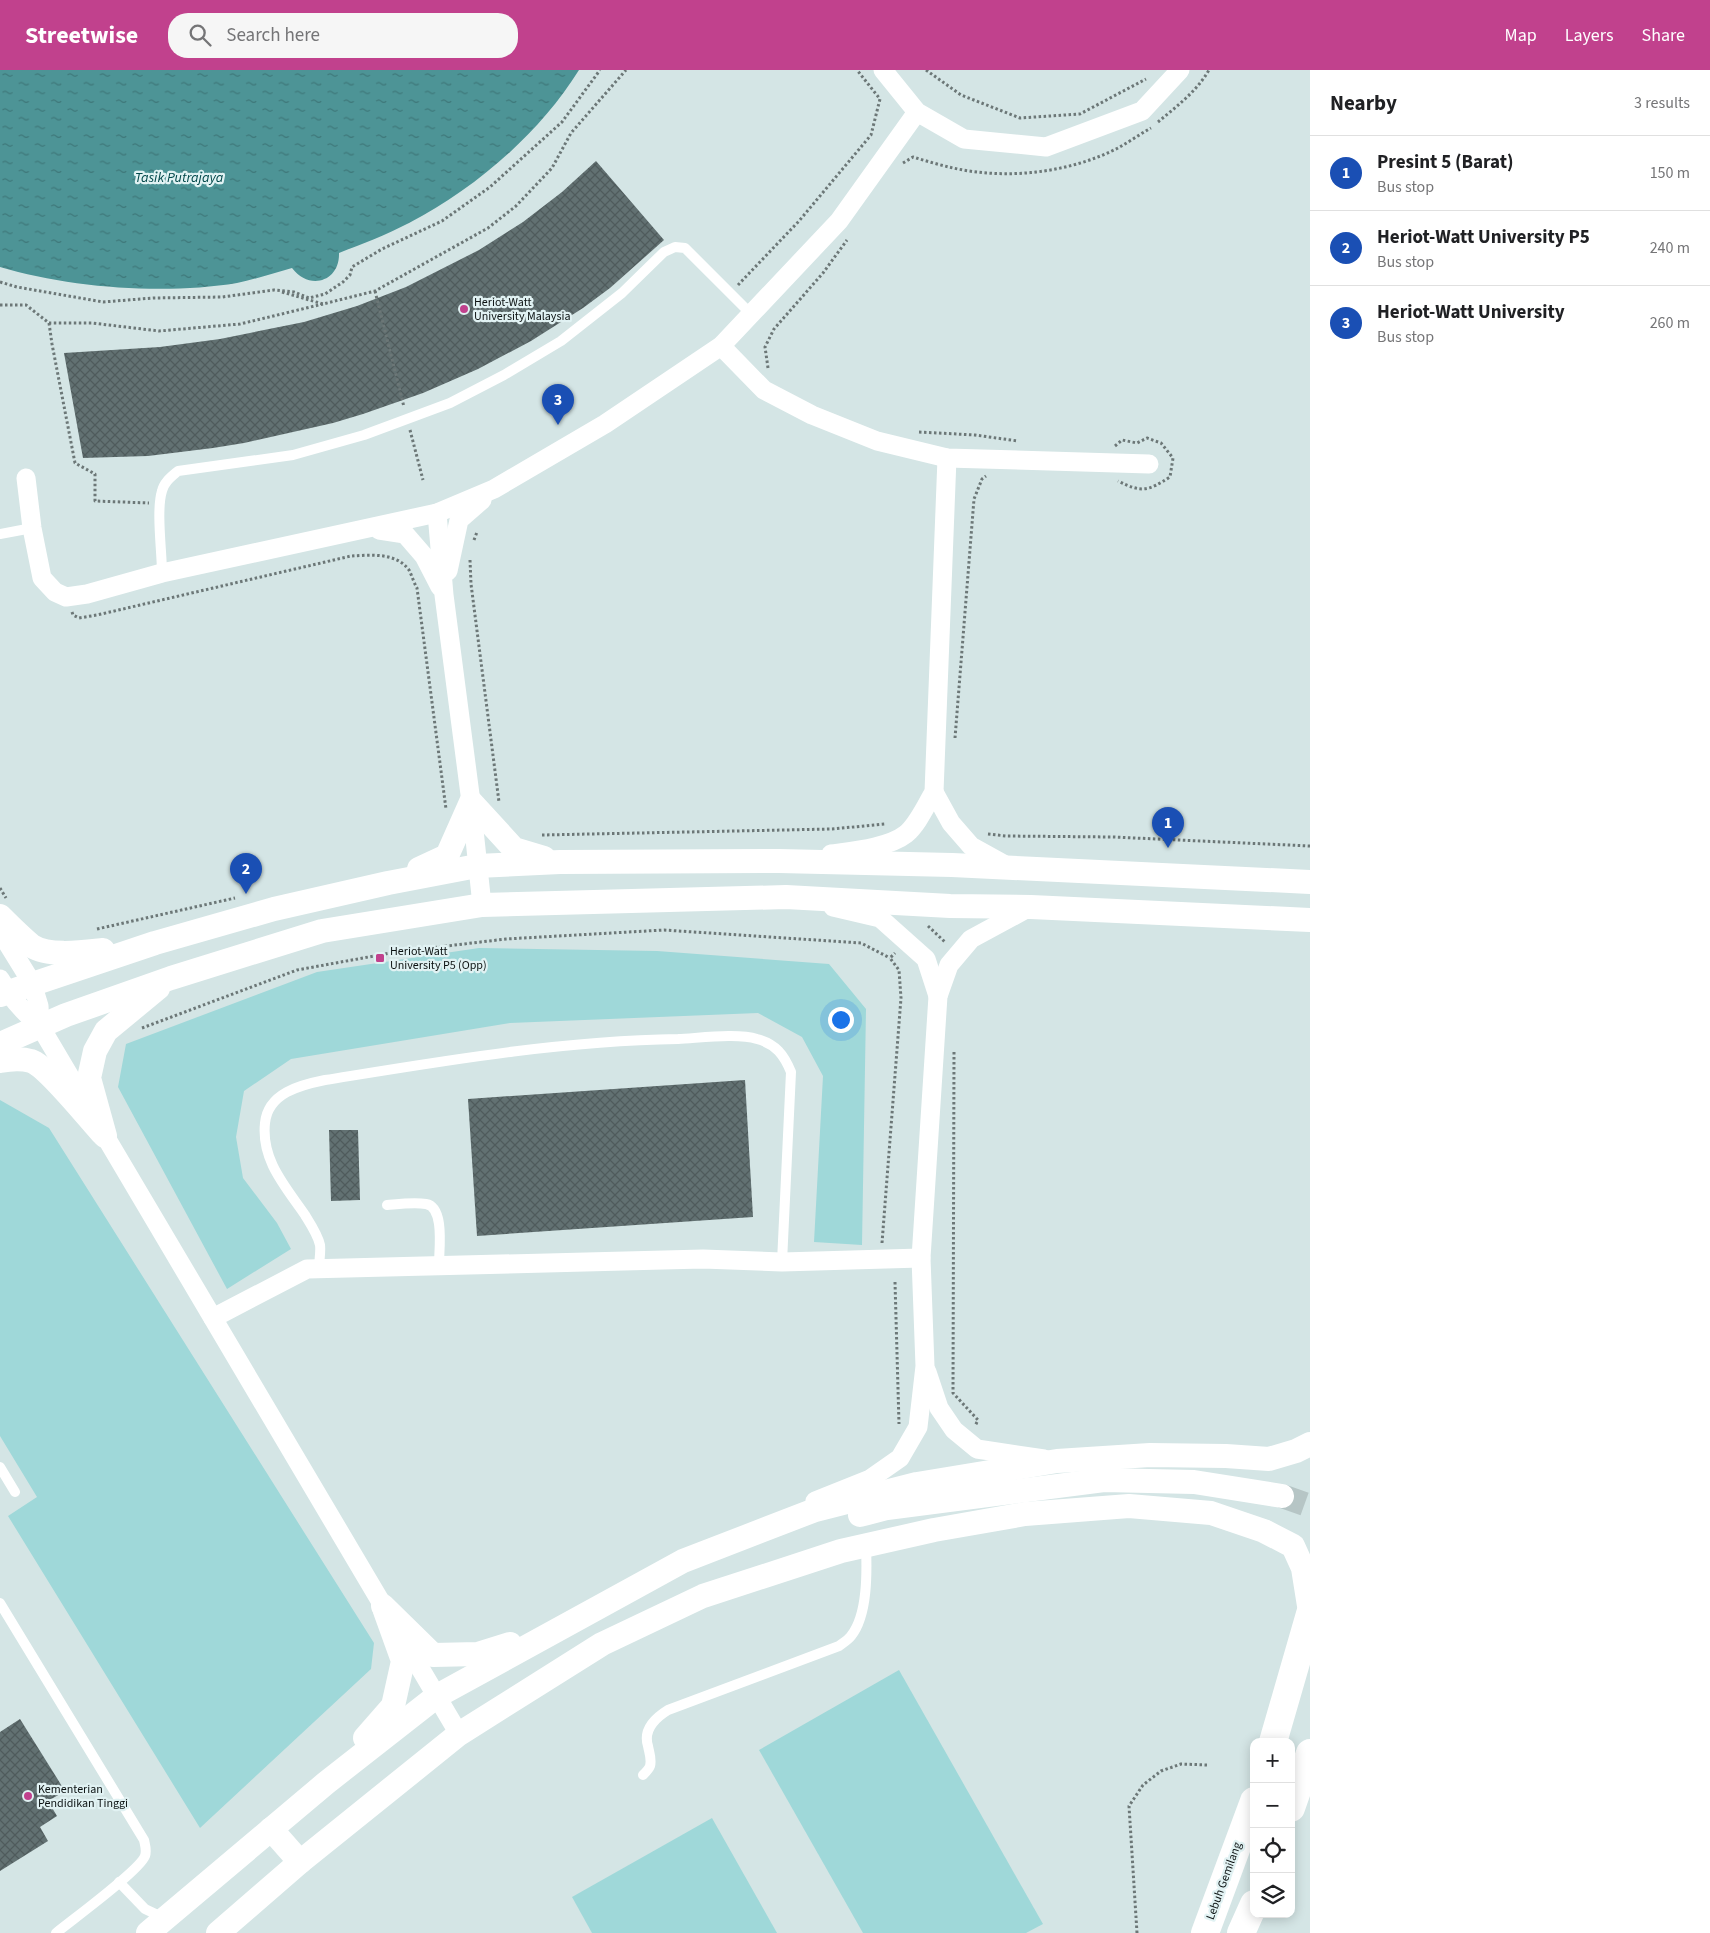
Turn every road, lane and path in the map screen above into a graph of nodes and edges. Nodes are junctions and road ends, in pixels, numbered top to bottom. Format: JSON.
{"nodes":[{"id":1,"x":600,"y":70,"type":"edge"},
{"id":2,"x":626,"y":70,"type":"edge"},
{"id":3,"x":857,"y":70,"type":"edge"},
{"id":4,"x":883,"y":70,"type":"edge"},
{"id":5,"x":926,"y":70,"type":"edge"},
{"id":6,"x":1180,"y":70,"type":"edge"},
{"id":7,"x":1209,"y":70,"type":"edge"},
{"id":8,"x":1152,"y":74,"type":"dead end"},
{"id":9,"x":917,"y":112,"type":"junction"},
{"id":10,"x":898,"y":166,"type":"dead end"},
{"id":11,"x":849,"y":238,"type":"dead end"},
{"id":12,"x":0,"y":282,"type":"edge"},
{"id":13,"x":274,"y":290,"type":"junction"},
{"id":14,"x":375,"y":291,"type":"junction"},
{"id":15,"x":730,"y":293,"type":"junction"},
{"id":16,"x":323,"y":304,"type":"junction"},
{"id":17,"x":0,"y":305,"type":"edge"},
{"id":18,"x":751,"y":314,"type":"junction"},
{"id":19,"x":49,"y":323,"type":"junction"},
{"id":20,"x":721,"y":346,"type":"junction"},
{"id":21,"x":391,"y":355,"type":"dead end"},
{"id":22,"x":773,"y":374,"type":"dead end"},
{"id":23,"x":917,"y":432,"type":"dead end"},
{"id":24,"x":1025,"y":442,"type":"dead end"},
{"id":25,"x":1110,"y":449,"type":"dead end"},
{"id":26,"x":947,"y":458,"type":"junction"},
{"id":27,"x":1149,"y":464,"type":"dead end"},
{"id":28,"x":988,"y":474,"type":"dead end"},
{"id":29,"x":1110,"y":477,"type":"dead end"},
{"id":30,"x":26,"y":478,"type":"dead end"},
{"id":31,"x":494,"y":489,"type":"junction"},
{"id":32,"x":160,"y":503,"type":"junction"},
{"id":33,"x":437,"y":513,"type":"junction"},
{"id":34,"x":32,"y":528,"type":"junction"},
{"id":35,"x":363,"y":528,"type":"junction"},
{"id":36,"x":477,"y":532,"type":"dead end"},
{"id":37,"x":0,"y":534,"type":"edge"},
{"id":38,"x":470,"y":548,"type":"dead end"},
{"id":39,"x":470,"y":556,"type":"dead end"},
{"id":40,"x":162,"y":573,"type":"junction"},
{"id":41,"x":444,"y":595,"type":"junction"},
{"id":42,"x":66,"y":597,"type":"junction"},
{"id":43,"x":955,"y":742,"type":"dead end"},
{"id":44,"x":934,"y":792,"type":"junction"},
{"id":45,"x":471,"y":802,"type":"junction"},
{"id":46,"x":500,"y":804,"type":"dead end"},
{"id":47,"x":446,"y":817,"type":"dead end"},
{"id":48,"x":981,"y":834,"type":"dead end"},
{"id":49,"x":1310,"y":846,"type":"edge"},
{"id":50,"x":560,"y":862,"type":"junction"},
{"id":51,"x":779,"y":862,"type":"junction"},
{"id":52,"x":477,"y":866,"type":"junction"},
{"id":53,"x":1009,"y":867,"type":"junction"},
{"id":54,"x":1310,"y":882,"type":"edge"},
{"id":55,"x":388,"y":883,"type":"junction"},
{"id":56,"x":786,"y":897,"type":"junction"},
{"id":57,"x":482,"y":905,"type":"junction"},
{"id":58,"x":950,"y":906,"type":"junction"},
{"id":59,"x":1031,"y":907,"type":"junction"},
{"id":60,"x":0,"y":916,"type":"edge"},
{"id":61,"x":1310,"y":920,"type":"edge"},
{"id":62,"x":0,"y":931,"type":"edge"},
{"id":63,"x":155,"y":943,"type":"junction"},
{"id":64,"x":906,"y":943,"type":"junction"},
{"id":65,"x":890,"y":958,"type":"junction"},
{"id":66,"x":172,"y":978,"type":"junction"},
{"id":67,"x":32,"y":983,"type":"junction"},
{"id":68,"x":2,"y":989,"type":"edge"},
{"id":69,"x":938,"y":996,"type":"junction"},
{"id":70,"x":40,"y":1026,"type":"junction"},
{"id":71,"x":140,"y":1028,"type":"dead end"},
{"id":72,"x":0,"y":1044,"type":"edge"},
{"id":73,"x":0,"y":1062,"type":"edge"},
{"id":74,"x":105,"y":1136,"type":"junction"},
{"id":75,"x":387,"y":1205,"type":"dead end"},
{"id":76,"x":921,"y":1258,"type":"junction"},
{"id":77,"x":881,"y":1259,"type":"junction"},
{"id":78,"x":782,"y":1262,"type":"junction"},
{"id":79,"x":439,"y":1264,"type":"junction"},
{"id":80,"x":319,"y":1268,"type":"junction"},
{"id":81,"x":213,"y":1318,"type":"junction"},
{"id":82,"x":925,"y":1366,"type":"junction"},
{"id":83,"x":1310,"y":1444,"type":"edge"},
{"id":84,"x":1057,"y":1461,"type":"junction"},
{"id":85,"x":0,"y":1467,"type":"edge"},
{"id":86,"x":16,"y":1492,"type":"dead end"},
{"id":87,"x":978,"y":1496,"type":"junction"},
{"id":88,"x":1282,"y":1496,"type":"tunnel mouth"},
{"id":89,"x":866,"y":1546,"type":"junction"},
{"id":90,"x":683,"y":1561,"type":"junction"},
{"id":91,"x":703,"y":1596,"type":"junction"},
{"id":92,"x":0,"y":1603,"type":"edge"},
{"id":93,"x":384,"y":1606,"type":"junction"},
{"id":94,"x":1310,"y":1613,"type":"edge"},
{"id":95,"x":551,"y":1632,"type":"junction"},
{"id":96,"x":437,"y":1696,"type":"junction"},
{"id":97,"x":459,"y":1734,"type":"junction"},
{"id":98,"x":1274,"y":1738,"type":"edge"},
{"id":99,"x":1310,"y":1754,"type":"edge"},
{"id":100,"x":1207,"y":1765,"type":"dead end"},
{"id":101,"x":643,"y":1776,"type":"dead end"},
{"id":102,"x":326,"y":1783,"type":"junction"},
{"id":103,"x":1295,"y":1797,"type":"edge"},
{"id":104,"x":1250,"y":1812,"type":"edge"},
{"id":105,"x":271,"y":1829,"type":"junction"},
{"id":106,"x":300,"y":1862,"type":"junction"},
{"id":107,"x":119,"y":1882,"type":"junction"},
{"id":108,"x":1250,"y":1913,"type":"edge"},
{"id":109,"x":1256,"y":1918,"type":"edge"},
{"id":110,"x":157,"y":1926,"type":"edge"},
{"id":111,"x":56,"y":1933,"type":"edge"},
{"id":112,"x":218,"y":1933,"type":"edge"},
{"id":113,"x":1137,"y":1933,"type":"edge"},
{"id":114,"x":1204,"y":1933,"type":"edge"},
{"id":115,"x":1241,"y":1933,"type":"edge"},
{"id":116,"x":1251,"y":1933,"type":"edge"}],
"edges":[{"from":1,"to":13,"type":"path"},
{"from":2,"to":14,"type":"path"},
{"from":3,"to":15,"type":"path"},
{"from":4,"to":9,"type":"street"},
{"from":5,"to":8,"type":"path"},
{"from":6,"to":9,"type":"street"},
{"from":7,"to":10,"type":"path"},
{"from":9,"to":18,"type":"street"},
{"from":11,"to":22,"type":"path"},
{"from":12,"to":13,"type":"path"},
{"from":13,"to":16,"type":"path"},
{"from":14,"to":16,"type":"path"},
{"from":14,"to":21,"type":"path"},
{"from":15,"to":18,"type":"lane"},
{"from":15,"to":32,"type":"lane"},
{"from":16,"to":19,"type":"path"},
{"from":17,"to":19,"type":"path"},
{"from":18,"to":20,"type":"street"},
{"from":19,"to":32,"type":"path"},
{"from":20,"to":26,"type":"street"},
{"from":20,"to":31,"type":"street"},
{"from":23,"to":24,"type":"path"},
{"from":25,"to":29,"type":"path"},
{"from":26,"to":27,"type":"street"},
{"from":26,"to":44,"type":"street"},
{"from":28,"to":43,"type":"path"},
{"from":30,"to":34,"type":"street"},
{"from":31,"to":33,"type":"street"},
{"from":31,"to":41,"type":"street"},
{"from":32,"to":40,"type":"lane"},
{"from":33,"to":35,"type":"street"},
{"from":33,"to":41,"type":"street"},
{"from":34,"to":37,"type":"lane"},
{"from":34,"to":42,"type":"street"},
{"from":35,"to":40,"type":"street"},
{"from":35,"to":41,"type":"street"},
{"from":36,"to":38,"type":"path"},
{"from":39,"to":46,"type":"path"},
{"from":40,"to":42,"type":"street"},
{"from":41,"to":45,"type":"street"},
{"from":42,"to":47,"type":"path"},
{"from":44,"to":51,"type":"street"},
{"from":44,"to":53,"type":"street"},
{"from":45,"to":50,"type":"street"},
{"from":45,"to":52,"type":"street"},
{"from":45,"to":55,"type":"street"},
{"from":48,"to":49,"type":"path"},
{"from":50,"to":51,"type":"street"},
{"from":50,"to":52,"type":"street"},
{"from":51,"to":53,"type":"street"},
{"from":52,"to":55,"type":"street"},
{"from":52,"to":57,"type":"street"},
{"from":53,"to":54,"type":"street"},
{"from":55,"to":63,"type":"street"},
{"from":56,"to":57,"type":"street"},
{"from":56,"to":58,"type":"street"},
{"from":56,"to":64,"type":"street"},
{"from":57,"to":66,"type":"street"},
{"from":58,"to":59,"type":"street"},
{"from":58,"to":64,"type":"path"},
{"from":59,"to":61,"type":"street"},
{"from":59,"to":69,"type":"street"},
{"from":60,"to":63,"type":"street"},
{"from":62,"to":67,"type":"street"},
{"from":63,"to":67,"type":"street"},
{"from":64,"to":65,"type":"path"},
{"from":64,"to":69,"type":"street"},
{"from":65,"to":71,"type":"path"},
{"from":65,"to":77,"type":"path"},
{"from":66,"to":70,"type":"street"},
{"from":66,"to":74,"type":"street"},
{"from":67,"to":68,"type":"street"},
{"from":67,"to":70,"type":"street"},
{"from":68,"to":70,"type":"street"},
{"from":69,"to":76,"type":"street"},
{"from":70,"to":72,"type":"street"},
{"from":70,"to":74,"type":"street"},
{"from":73,"to":74,"type":"street"},
{"from":74,"to":81,"type":"street"},
{"from":75,"to":79,"type":"lane"},
{"from":76,"to":77,"type":"street"},
{"from":76,"to":82,"type":"street"},
{"from":77,"to":78,"type":"street"},
{"from":78,"to":79,"type":"street"},
{"from":78,"to":80,"type":"lane"},
{"from":79,"to":80,"type":"street"},
{"from":80,"to":81,"type":"street"},
{"from":81,"to":93,"type":"street"},
{"from":82,"to":84,"type":"street"},
{"from":82,"to":90,"type":"street"},
{"from":83,"to":84,"type":"street"},
{"from":84,"to":90,"type":"street"},
{"from":85,"to":86,"type":"lane"},
{"from":87,"to":88,"type":"street"},
{"from":87,"to":91,"type":"street"},
{"from":87,"to":95,"type":"street"},
{"from":89,"to":91,"type":"street"},
{"from":89,"to":94,"type":"street"},
{"from":89,"to":101,"type":"lane"},
{"from":90,"to":95,"type":"street"},
{"from":91,"to":97,"type":"street"},
{"from":92,"to":107,"type":"lane"},
{"from":93,"to":95,"type":"street"},
{"from":93,"to":96,"type":"street"},
{"from":93,"to":102,"type":"street"},
{"from":94,"to":98,"type":"main road"},
{"from":95,"to":96,"type":"street"},
{"from":96,"to":97,"type":"street"},
{"from":96,"to":102,"type":"street"},
{"from":97,"to":106,"type":"street"},
{"from":99,"to":103,"type":"main road"},
{"from":100,"to":113,"type":"path"},
{"from":102,"to":105,"type":"street"},
{"from":104,"to":114,"type":"main road","name":"Lebuh Gemilang"},
{"from":105,"to":106,"type":"street"},
{"from":105,"to":110,"type":"street"},
{"from":106,"to":112,"type":"street"},
{"from":107,"to":110,"type":"lane"},
{"from":107,"to":111,"type":"lane"},
{"from":108,"to":115,"type":"main road"},
{"from":109,"to":116,"type":"main road"}]}
